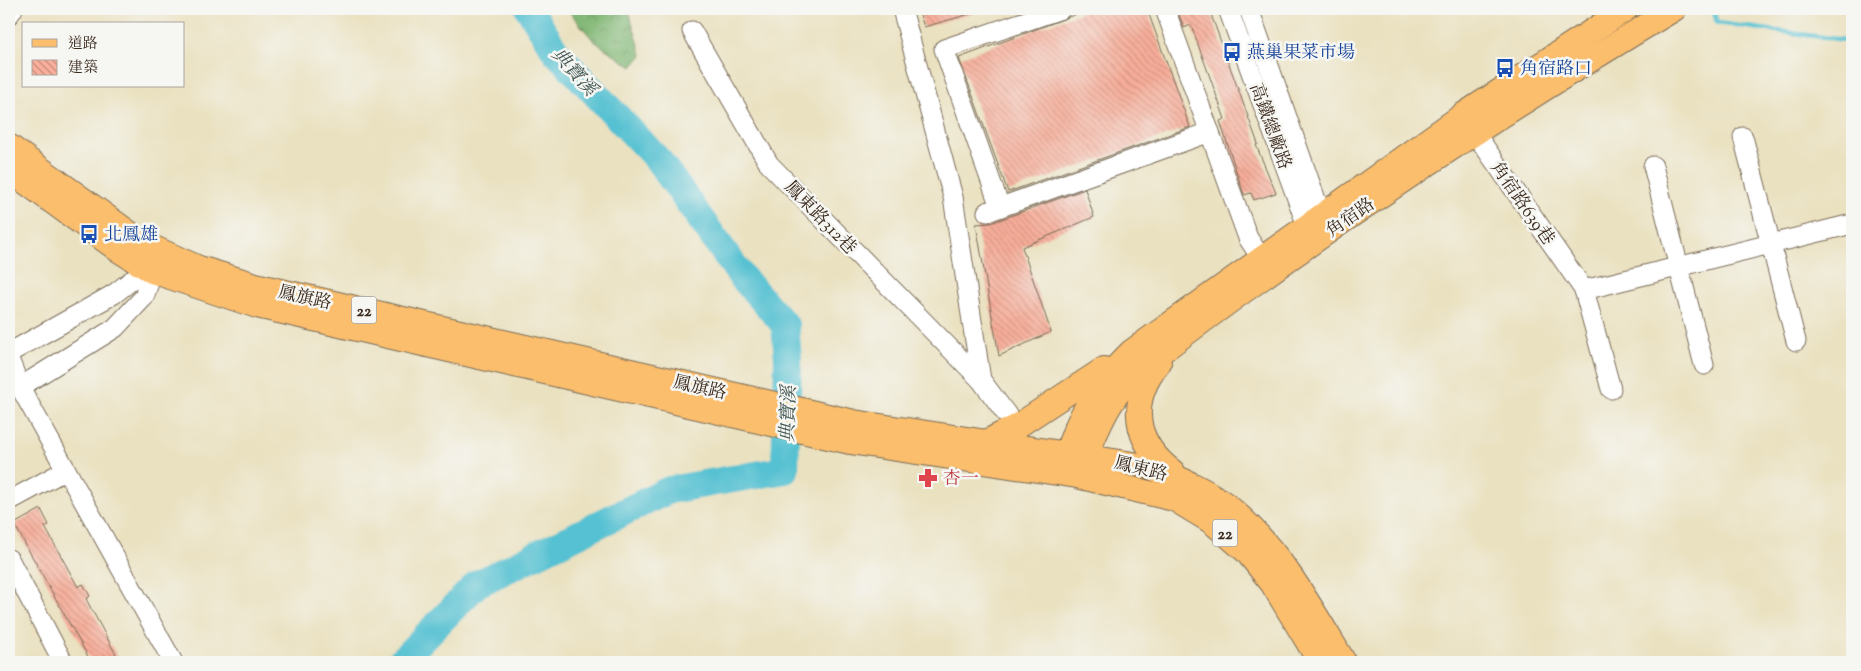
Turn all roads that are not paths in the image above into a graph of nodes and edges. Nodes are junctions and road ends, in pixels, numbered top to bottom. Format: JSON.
{"nodes":[{"id":1,"x":13,"y":9,"type":"edge"},
{"id":2,"x":902,"y":9,"type":"edge"},
{"id":3,"x":1061,"y":9,"type":"edge"},
{"id":4,"x":1164,"y":9,"type":"edge"},
{"id":5,"x":1228,"y":9,"type":"edge"},
{"id":6,"x":1249,"y":9,"type":"edge"},
{"id":7,"x":1626,"y":9,"type":"edge"},
{"id":8,"x":1674,"y":9,"type":"edge"},
{"id":9,"x":9,"y":15,"type":"edge"},
{"id":10,"x":692,"y":32,"type":"dead end"},
{"id":11,"x":1583,"y":35,"type":"junction"},
{"id":12,"x":1596,"y":56,"type":"junction"},
{"id":13,"x":1469,"y":124,"type":"junction"},
{"id":14,"x":1210,"y":132,"type":"junction"},
{"id":15,"x":1743,"y":137,"type":"dead end"},
{"id":16,"x":9,"y":146,"type":"edge"},
{"id":17,"x":1653,"y":166,"type":"dead end"},
{"id":18,"x":9,"y":170,"type":"edge"},
{"id":19,"x":1852,"y":224,"type":"edge"},
{"id":20,"x":1319,"y":228,"type":"junction"},
{"id":21,"x":1771,"y":245,"type":"junction"},
{"id":22,"x":154,"y":266,"type":"junction"},
{"id":23,"x":1266,"y":266,"type":"junction"},
{"id":24,"x":1679,"y":266,"type":"junction"},
{"id":25,"x":1584,"y":290,"type":"junction"},
{"id":26,"x":1177,"y":340,"type":"junction"},
{"id":27,"x":1796,"y":342,"type":"dead end"},
{"id":28,"x":1131,"y":352,"type":"junction"},
{"id":29,"x":9,"y":353,"type":"edge"},
{"id":30,"x":9,"y":359,"type":"edge"},
{"id":31,"x":1704,"y":365,"type":"dead end"},
{"id":32,"x":981,"y":380,"type":"junction"},
{"id":33,"x":20,"y":387,"type":"junction"},
{"id":34,"x":1611,"y":389,"type":"dead end"},
{"id":35,"x":1016,"y":427,"type":"junction"},
{"id":36,"x":852,"y":432,"type":"junction"},
{"id":37,"x":984,"y":443,"type":"junction"},
{"id":38,"x":1073,"y":465,"type":"junction"},
{"id":39,"x":66,"y":470,"type":"junction"},
{"id":40,"x":1184,"y":480,"type":"junction"},
{"id":41,"x":9,"y":501,"type":"edge"},
{"id":42,"x":9,"y":559,"type":"edge"},
{"id":43,"x":63,"y":662,"type":"edge"},
{"id":44,"x":173,"y":662,"type":"edge"},
{"id":45,"x":1320,"y":662,"type":"edge"},
{"id":46,"x":1344,"y":662,"type":"edge"}],
"edges":[{"from":1,"to":9,"type":"street"},
{"from":2,"to":32,"type":"street"},
{"from":3,"to":14,"type":"street"},
{"from":4,"to":14,"type":"street"},
{"from":5,"to":20,"type":"street","name":"高鐵總廠路"},
{"from":6,"to":20,"type":"street","name":"高鐵總廠路"},
{"from":7,"to":11,"type":"main road","name":"角宿路"},
{"from":8,"to":12,"type":"main road","name":"角宿路"},
{"from":10,"to":32,"type":"street","name":"鳳東路312巷"},
{"from":11,"to":12,"type":"street"},
{"from":11,"to":13,"type":"main road","name":"角宿路"},
{"from":12,"to":13,"type":"main road","name":"角宿路"},
{"from":13,"to":20,"type":"main road","name":"角宿路"},
{"from":13,"to":25,"type":"street","name":"角宿路639巷"},
{"from":14,"to":23,"type":"street"},
{"from":15,"to":21,"type":"street"},
{"from":16,"to":22,"type":"main road","name":"鳳旗路","number":"22"},
{"from":17,"to":24,"type":"street"},
{"from":18,"to":22,"type":"main road","name":"鳳旗路","number":"22"},
{"from":19,"to":21,"type":"street"},
{"from":20,"to":23,"type":"main road","name":"角宿路"},
{"from":21,"to":24,"type":"street"},
{"from":21,"to":27,"type":"street"},
{"from":22,"to":29,"type":"street"},
{"from":22,"to":33,"type":"street"},
{"from":22,"to":36,"type":"main road","name":"鳳旗路","number":"22"},
{"from":23,"to":26,"type":"main road","name":"角宿路"},
{"from":23,"to":28,"type":"main road","name":"角宿路"},
{"from":24,"to":25,"type":"street"},
{"from":24,"to":31,"type":"street"},
{"from":25,"to":34,"type":"street","name":"角宿路639巷"},
{"from":26,"to":38,"type":"main road","name":"角宿路"},
{"from":26,"to":40,"type":"main road"},
{"from":28,"to":35,"type":"main road"},
{"from":28,"to":38,"type":"main road","name":"角宿路"},
{"from":30,"to":33,"type":"street"},
{"from":32,"to":35,"type":"street","name":"鳳東路312巷"},
{"from":33,"to":39,"type":"street"},
{"from":35,"to":37,"type":"main road"},
{"from":36,"to":37,"type":"main road","name":"鳳東路","number":"22"},
{"from":36,"to":38,"type":"main road","name":"鳳東路","number":"22"},
{"from":37,"to":38,"type":"main road","name":"鳳東路","number":"22"},
{"from":38,"to":40,"type":"main road","name":"鳳東路","number":"22"},
{"from":38,"to":45,"type":"main road","name":"鳳東路","number":"22"},
{"from":39,"to":41,"type":"street"},
{"from":39,"to":44,"type":"street"},
{"from":40,"to":46,"type":"main road","name":"鳳東路","number":"22"},
{"from":42,"to":43,"type":"street"}]}
